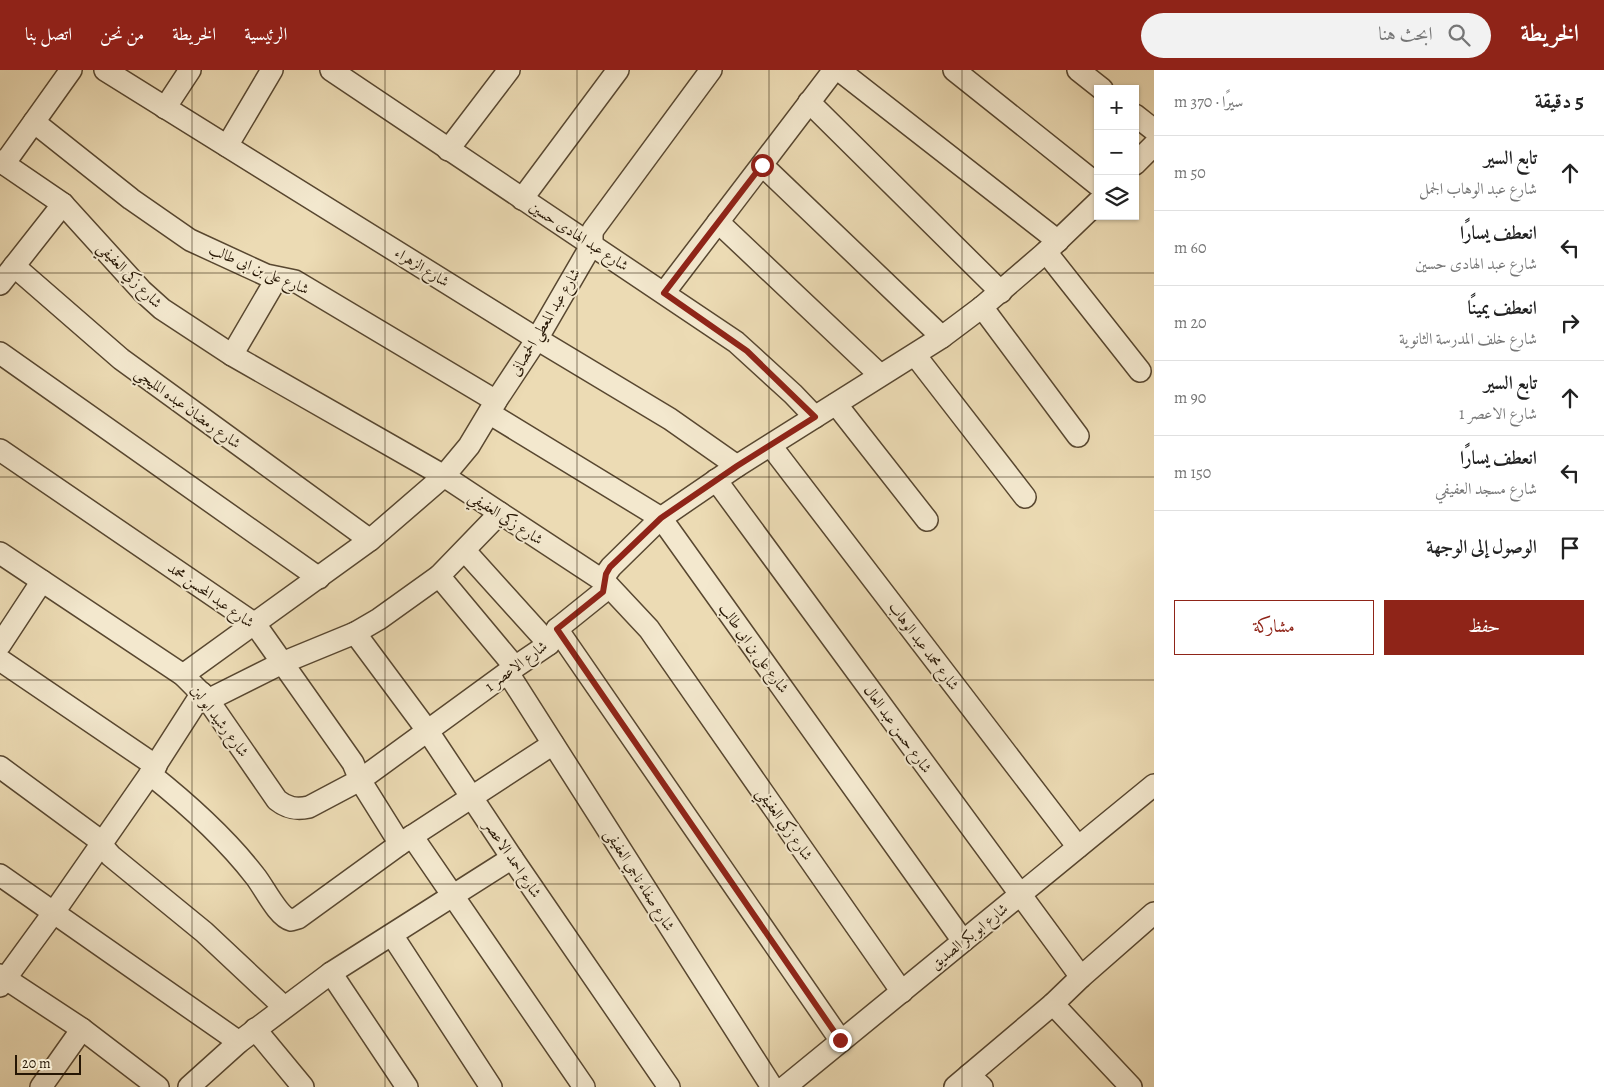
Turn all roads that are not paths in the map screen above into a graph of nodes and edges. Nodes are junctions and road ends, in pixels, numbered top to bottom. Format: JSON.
{"nodes":[{"id":1,"x":72,"y":70,"type":"edge"},
{"id":2,"x":106,"y":70,"type":"edge"},
{"id":3,"x":190,"y":70,"type":"edge"},
{"id":4,"x":272,"y":70,"type":"edge"},
{"id":5,"x":331,"y":70,"type":"edge"},
{"id":6,"x":509,"y":70,"type":"edge"},
{"id":7,"x":618,"y":70,"type":"edge"},
{"id":8,"x":711,"y":70,"type":"edge"},
{"id":9,"x":834,"y":70,"type":"edge"},
{"id":10,"x":839,"y":70,"type":"edge"},
{"id":11,"x":954,"y":70,"type":"edge"},
{"id":12,"x":810,"y":102,"type":"junction"},
{"id":13,"x":165,"y":108,"type":"junction"},
{"id":14,"x":1139,"y":118,"type":"edge"},
{"id":15,"x":34,"y":122,"type":"junction"},
{"id":16,"x":1154,"y":130,"type":"edge"},
{"id":17,"x":1154,"y":145,"type":"edge"},
{"id":18,"x":227,"y":146,"type":"junction"},
{"id":19,"x":448,"y":150,"type":"junction"},
{"id":20,"x":1139,"y":160,"type":"edge"},
{"id":21,"x":2,"y":162,"type":"edge"},
{"id":22,"x":762,"y":165,"type":"junction"},
{"id":23,"x":1094,"y":181,"type":"edge"},
{"id":24,"x":522,"y":199,"type":"junction"},
{"id":25,"x":63,"y":204,"type":"junction"},
{"id":26,"x":1094,"y":206,"type":"edge"},
{"id":27,"x":718,"y":222,"type":"junction"},
{"id":28,"x":592,"y":244,"type":"junction"},
{"id":29,"x":1052,"y":246,"type":"junction"},
{"id":30,"x":14,"y":266,"type":"junction"},
{"id":31,"x":277,"y":278,"type":"junction"},
{"id":32,"x":0,"y":284,"type":"edge"},
{"id":33,"x":1001,"y":292,"type":"junction"},
{"id":34,"x":664,"y":293,"type":"junction"},
{"id":35,"x":982,"y":307,"type":"junction"},
{"id":36,"x":942,"y":337,"type":"junction"},
{"id":37,"x":537,"y":339,"type":"junction"},
{"id":38,"x":0,"y":353,"type":"edge"},
{"id":39,"x":915,"y":355,"type":"junction"},
{"id":40,"x":232,"y":356,"type":"junction"},
{"id":41,"x":1140,"y":371,"type":"dead end"},
{"id":42,"x":880,"y":375,"type":"junction"},
{"id":43,"x":836,"y":404,"type":"junction"},
{"id":44,"x":492,"y":407,"type":"junction"},
{"id":45,"x":815,"y":417,"type":"junction"},
{"id":46,"x":1078,"y":436,"type":"dead end"},
{"id":47,"x":771,"y":446,"type":"junction"},
{"id":48,"x":0,"y":450,"type":"edge"},
{"id":49,"x":737,"y":466,"type":"junction"},
{"id":50,"x":444,"y":476,"type":"junction"},
{"id":51,"x":716,"y":480,"type":"junction"},
{"id":52,"x":1025,"y":496,"type":"dead end"},
{"id":53,"x":500,"y":513,"type":"junction"},
{"id":54,"x":661,"y":518,"type":"junction"},
{"id":55,"x":927,"y":520,"type":"dead end"},
{"id":56,"x":370,"y":540,"type":"junction"},
{"id":57,"x":465,"y":551,"type":"junction"},
{"id":58,"x":0,"y":553,"type":"edge"},
{"id":59,"x":439,"y":576,"type":"junction"},
{"id":60,"x":319,"y":578,"type":"junction"},
{"id":61,"x":42,"y":581,"type":"junction"},
{"id":62,"x":605,"y":582,"type":"junction"},
{"id":63,"x":255,"y":624,"type":"junction"},
{"id":64,"x":354,"y":633,"type":"junction"},
{"id":65,"x":553,"y":637,"type":"junction"},
{"id":66,"x":0,"y":645,"type":"edge"},
{"id":67,"x":0,"y":660,"type":"edge"},
{"id":68,"x":282,"y":663,"type":"junction"},
{"id":69,"x":511,"y":670,"type":"junction"},
{"id":70,"x":183,"y":675,"type":"junction"},
{"id":71,"x":205,"y":696,"type":"junction"},
{"id":72,"x":427,"y":730,"type":"junction"},
{"id":73,"x":554,"y":744,"type":"junction"},
{"id":74,"x":0,"y":768,"type":"edge"},
{"id":75,"x":153,"y":770,"type":"junction"},
{"id":76,"x":360,"y":780,"type":"junction"},
{"id":77,"x":1154,"y":785,"type":"edge"},
{"id":78,"x":472,"y":797,"type":"junction"},
{"id":79,"x":406,"y":840,"type":"junction"},
{"id":80,"x":102,"y":842,"type":"junction"},
{"id":81,"x":1078,"y":847,"type":"junction"},
{"id":82,"x":512,"y":858,"type":"junction"},
{"id":83,"x":0,"y":875,"type":"edge"},
{"id":84,"x":1020,"y":895,"type":"junction"},
{"id":85,"x":453,"y":896,"type":"junction"},
{"id":86,"x":54,"y":912,"type":"junction"},
{"id":87,"x":1154,"y":913,"type":"edge"},
{"id":88,"x":392,"y":935,"type":"junction"},
{"id":89,"x":964,"y":941,"type":"junction"},
{"id":90,"x":331,"y":973,"type":"junction"},
{"id":91,"x":1081,"y":977,"type":"junction"},
{"id":92,"x":2,"y":980,"type":"edge"},
{"id":93,"x":902,"y":992,"type":"junction"},
{"id":94,"x":1054,"y":1004,"type":"junction"},
{"id":95,"x":284,"y":1007,"type":"junction"},
{"id":96,"x":82,"y":1029,"type":"junction"},
{"id":97,"x":247,"y":1035,"type":"junction"},
{"id":98,"x":840,"y":1040,"type":"junction"},
{"id":99,"x":969,"y":1083,"type":"edge"},
{"id":100,"x":41,"y":1087,"type":"edge"},
{"id":101,"x":158,"y":1087,"type":"edge"},
{"id":102,"x":189,"y":1087,"type":"edge"},
{"id":103,"x":303,"y":1087,"type":"edge"},
{"id":104,"x":407,"y":1087,"type":"edge"},
{"id":105,"x":491,"y":1087,"type":"edge"},
{"id":106,"x":584,"y":1087,"type":"edge"},
{"id":107,"x":669,"y":1087,"type":"edge"},
{"id":108,"x":772,"y":1087,"type":"edge"},
{"id":109,"x":785,"y":1087,"type":"edge"},
{"id":110,"x":1131,"y":1087,"type":"edge"}],
"edges":[{"from":1,"to":15,"type":"street"},
{"from":2,"to":13,"type":"street","name":"شارع الزهراء"},
{"from":3,"to":13,"type":"street"},
{"from":4,"to":18,"type":"street"},
{"from":5,"to":19,"type":"street","name":"شارع عبد الهادى حسين"},
{"from":6,"to":19,"type":"street"},
{"from":7,"to":24,"type":"street"},
{"from":8,"to":28,"type":"street","name":"شارع عبد المعطي الحمصانى"},
{"from":9,"to":12,"type":"street"},
{"from":10,"to":29,"type":"street"},
{"from":11,"to":23,"type":"street"},
{"from":12,"to":22,"type":"street"},
{"from":12,"to":33,"type":"street"},
{"from":13,"to":18,"type":"street","name":"شارع الزهراء"},
{"from":14,"to":16,"type":"street"},
{"from":15,"to":21,"type":"street"},
{"from":15,"to":31,"type":"street","name":"شارع على بن ابى طالب"},
{"from":17,"to":20,"type":"street"},
{"from":18,"to":37,"type":"street","name":"شارع الزهراء"},
{"from":19,"to":24,"type":"street","name":"شارع عبد الهادى حسين"},
{"from":21,"to":25,"type":"street","name":"شارع زكي العفيفي"},
{"from":22,"to":27,"type":"street"},
{"from":22,"to":36,"type":"street"},
{"from":24,"to":28,"type":"street","name":"شارع عبد الهادى حسين"},
{"from":25,"to":30,"type":"street"},
{"from":25,"to":40,"type":"street","name":"شارع زكي العفيفي"},
{"from":26,"to":29,"type":"street","name":"شارع الاعصر 1"},
{"from":27,"to":34,"type":"street"},
{"from":27,"to":42,"type":"street"},
{"from":28,"to":34,"type":"street","name":"شارع عبد الهادى حسين"},
{"from":28,"to":37,"type":"street","name":"شارع عبد المعطي الحمصانى"},
{"from":29,"to":33,"type":"street","name":"شارع الاعصر 1"},
{"from":29,"to":41,"type":"street"},
{"from":30,"to":32,"type":"street"},
{"from":30,"to":56,"type":"street","name":"شارع رمضان عبده المليجي"},
{"from":31,"to":40,"type":"street"},
{"from":31,"to":44,"type":"street","name":"شارع على بن ابى طالب"},
{"from":33,"to":35,"type":"street","name":"شارع الاعصر 1"},
{"from":34,"to":45,"type":"street","name":"شارع عبد الهادى حسين"},
{"from":35,"to":36,"type":"street","name":"شارع الاعصر 1"},
{"from":35,"to":46,"type":"street"},
{"from":36,"to":39,"type":"street","name":"شارع الاعصر 1"},
{"from":37,"to":44,"type":"street","name":"شارع عبد المعطي الحمصانى"},
{"from":37,"to":49,"type":"street","name":"شارع الزهراء"},
{"from":38,"to":60,"type":"street"},
{"from":39,"to":42,"type":"street","name":"شارع الاعصر 1"},
{"from":39,"to":52,"type":"street"},
{"from":40,"to":50,"type":"street","name":"شارع زكي العفيفي"},
{"from":42,"to":43,"type":"street","name":"شارع الاعصر 1"},
{"from":43,"to":45,"type":"street","name":"شارع الاعصر 1"},
{"from":43,"to":55,"type":"street"},
{"from":44,"to":50,"type":"street","name":"شارع عبد المعطي الحمصانى"},
{"from":44,"to":54,"type":"street","name":"شارع على بن ابى طالب"},
{"from":45,"to":47,"type":"street","name":"شارع الاعصر 1"},
{"from":47,"to":49,"type":"street","name":"شارع الاعصر 1"},
{"from":47,"to":81,"type":"street","name":"شارع محمد عبد الوهاب"},
{"from":48,"to":63,"type":"street","name":"شارع عبد المحسن محمد"},
{"from":49,"to":51,"type":"street","name":"شارع الاعصر 1"},
{"from":50,"to":53,"type":"street","name":"شارع زكي العفيفي"},
{"from":50,"to":56,"type":"street","name":"شارع عبد المعطي الحمصانى"},
{"from":51,"to":54,"type":"street","name":"شارع الاعصر 1"},
{"from":51,"to":84,"type":"street","name":"شارع حسن عبد العال"},
{"from":53,"to":57,"type":"street"},
{"from":53,"to":62,"type":"street","name":"شارع زكي العفيفي"},
{"from":54,"to":62,"type":"street","name":"شارع الاعصر 1"},
{"from":54,"to":89,"type":"street","name":"شارع على بن ابى طالب"},
{"from":56,"to":60,"type":"street","name":"شارع عبد المعطي الحمصانى"},
{"from":57,"to":59,"type":"street"},
{"from":57,"to":65,"type":"street"},
{"from":58,"to":61,"type":"street","name":"شارع رشيد ابو لبن"},
{"from":59,"to":64,"type":"street"},
{"from":59,"to":69,"type":"street","name":"شارع صفاء ناجي العفيفى"},
{"from":60,"to":63,"type":"street","name":"شارع عبد المعطي الحمصانى"},
{"from":61,"to":66,"type":"street"},
{"from":61,"to":70,"type":"street","name":"شارع رشيد ابو لبن"},
{"from":62,"to":65,"type":"street","name":"شارع الاعصر 1"},
{"from":62,"to":93,"type":"street","name":"شارع زكي العفيفي"},
{"from":63,"to":68,"type":"street","name":"شارع عبد المحسن محمد"},
{"from":63,"to":70,"type":"street","name":"شارع عبد المعطي الحمصانى"},
{"from":64,"to":68,"type":"street"},
{"from":64,"to":72,"type":"street","name":"شارع احمد الاعصر"},
{"from":65,"to":69,"type":"street","name":"شارع الاعصر 1"},
{"from":65,"to":98,"type":"street"},
{"from":67,"to":75,"type":"street"},
{"from":68,"to":71,"type":"street"},
{"from":68,"to":76,"type":"street","name":"شارع عبد المحسن محمد"},
{"from":69,"to":72,"type":"street","name":"شارع الاعصر 1"},
{"from":69,"to":73,"type":"street","name":"شارع صفاء ناجي العفيفى"},
{"from":70,"to":71,"type":"street","name":"شارع رشيد ابو لبن"},
{"from":71,"to":75,"type":"street"},
{"from":71,"to":76,"type":"street","name":"شارع رشيد ابو لبن"},
{"from":72,"to":76,"type":"street","name":"شارع الاعصر 1"},
{"from":72,"to":78,"type":"street","name":"شارع احمد الاعصر"},
{"from":73,"to":78,"type":"street"},
{"from":73,"to":108,"type":"street","name":"شارع صفاء ناجي العفيفى"},
{"from":74,"to":80,"type":"street"},
{"from":75,"to":79,"type":"street"},
{"from":75,"to":80,"type":"street"},
{"from":76,"to":79,"type":"street","name":"شارع عبد المحسن محمد"},
{"from":77,"to":81,"type":"street","name":"شارع ابو بكر الصديق"},
{"from":78,"to":79,"type":"street"},
{"from":78,"to":82,"type":"street","name":"شارع احمد الاعصر"},
{"from":79,"to":85,"type":"street","name":"شارع عبد المحسن محمد"},
{"from":80,"to":86,"type":"street"},
{"from":80,"to":95,"type":"street"},
{"from":81,"to":84,"type":"street","name":"شارع ابو بكر الصديق"},
{"from":82,"to":85,"type":"street"},
{"from":82,"to":107,"type":"street","name":"شارع احمد الاعصر"},
{"from":83,"to":86,"type":"street"},
{"from":84,"to":89,"type":"street","name":"شارع ابو بكر الصديق"},
{"from":84,"to":91,"type":"street","name":"شارع حسن عبد العال"},
{"from":85,"to":88,"type":"street"},
{"from":85,"to":106,"type":"street","name":"شارع عبد المحسن محمد"},
{"from":86,"to":92,"type":"street"},
{"from":86,"to":97,"type":"street"},
{"from":87,"to":91,"type":"street"},
{"from":88,"to":90,"type":"street"},
{"from":88,"to":105,"type":"street"},
{"from":89,"to":93,"type":"street","name":"شارع ابو بكر الصديق"},
{"from":90,"to":95,"type":"street"},
{"from":90,"to":104,"type":"street"},
{"from":91,"to":94,"type":"street"},
{"from":92,"to":96,"type":"street"},
{"from":93,"to":98,"type":"street","name":"شارع ابو بكر الصديق"},
{"from":94,"to":99,"type":"street"},
{"from":94,"to":110,"type":"street"},
{"from":95,"to":97,"type":"street"},
{"from":96,"to":100,"type":"street"},
{"from":96,"to":101,"type":"street"},
{"from":97,"to":102,"type":"street"},
{"from":97,"to":103,"type":"street"},
{"from":98,"to":109,"type":"street","name":"شارع ابو بكر الصديق"}]}
